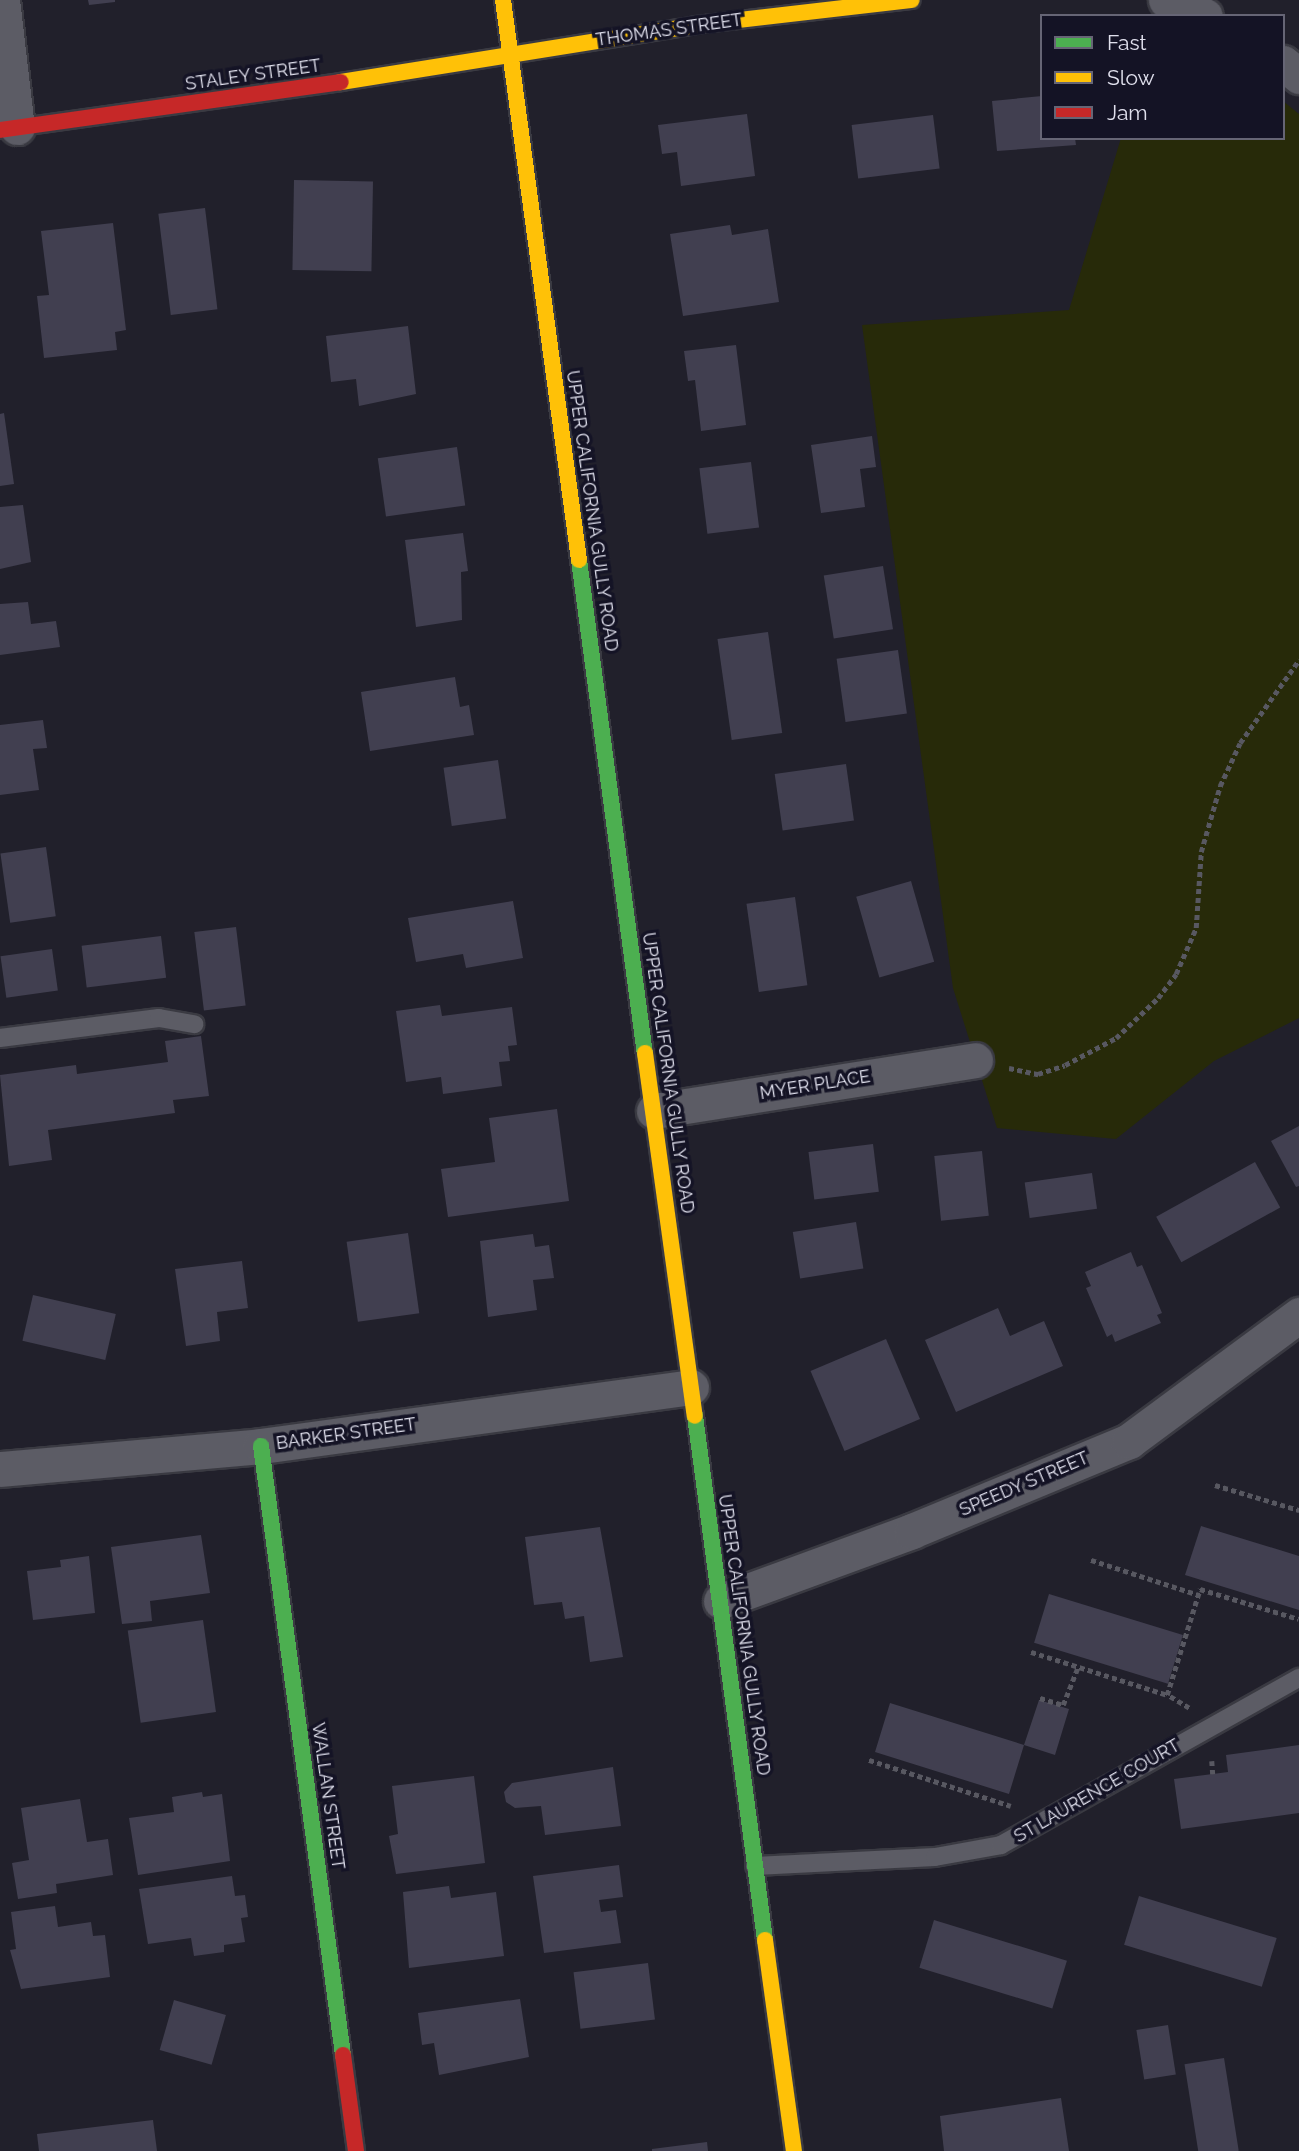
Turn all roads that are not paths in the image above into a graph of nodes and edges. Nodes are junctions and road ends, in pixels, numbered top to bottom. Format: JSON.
{"nodes":[{"id":1,"x":2,"y":0,"type":"edge"},
{"id":2,"x":503,"y":0,"type":"edge"},
{"id":3,"x":912,"y":0,"type":"edge"},
{"id":4,"x":1166,"y":0,"type":"edge"},
{"id":5,"x":1200,"y":14,"type":"edge"},
{"id":6,"x":511,"y":56,"type":"junction"},
{"id":7,"x":1285,"y":65,"type":"edge"},
{"id":8,"x":1299,"y":76,"type":"edge"},
{"id":9,"x":8,"y":128,"type":"edge"},
{"id":10,"x":194,"y":1024,"type":"dead end"},
{"id":11,"x":0,"y":1038,"type":"edge"},
{"id":12,"x":975,"y":1060,"type":"road end"},
{"id":13,"x":654,"y":1111,"type":"junction"},
{"id":14,"x":1299,"y":1315,"type":"edge"},
{"id":15,"x":691,"y":1387,"type":"junction"},
{"id":16,"x":261,"y":1446,"type":"junction"},
{"id":17,"x":0,"y":1469,"type":"edge"},
{"id":18,"x":721,"y":1601,"type":"junction"},
{"id":19,"x":1299,"y":1678,"type":"edge"},
{"id":20,"x":755,"y":1866,"type":"junction"},
{"id":21,"x":356,"y":2151,"type":"edge"},
{"id":22,"x":794,"y":2151,"type":"edge"}],
"edges":[{"from":1,"to":9,"type":"street"},
{"from":2,"to":6,"type":"street","name":"UPPER CALIFORNIA GULLY ROAD"},
{"from":3,"to":6,"type":"street","name":"THOMAS STREET"},
{"from":4,"to":5,"type":"street"},
{"from":6,"to":9,"type":"street","name":"STALEY STREET"},
{"from":6,"to":13,"type":"street","name":"UPPER CALIFORNIA GULLY ROAD"},
{"from":7,"to":8,"type":"street"},
{"from":10,"to":11,"type":"lane"},
{"from":12,"to":13,"type":"street","name":"MYER PLACE"},
{"from":13,"to":15,"type":"street","name":"UPPER CALIFORNIA GULLY ROAD"},
{"from":14,"to":18,"type":"street","name":"SPEEDY STREET"},
{"from":15,"to":16,"type":"street","name":"BARKER STREET"},
{"from":15,"to":18,"type":"street","name":"UPPER CALIFORNIA GULLY ROAD"},
{"from":16,"to":17,"type":"street","name":"BARKER STREET"},
{"from":16,"to":21,"type":"street","name":"WALLAN STREET"},
{"from":18,"to":20,"type":"street","name":"UPPER CALIFORNIA GULLY ROAD"},
{"from":19,"to":20,"type":"lane","name":"ST LAURENCE COURT"},
{"from":20,"to":22,"type":"street","name":"UPPER CALIFORNIA GULLY ROAD"}]}
